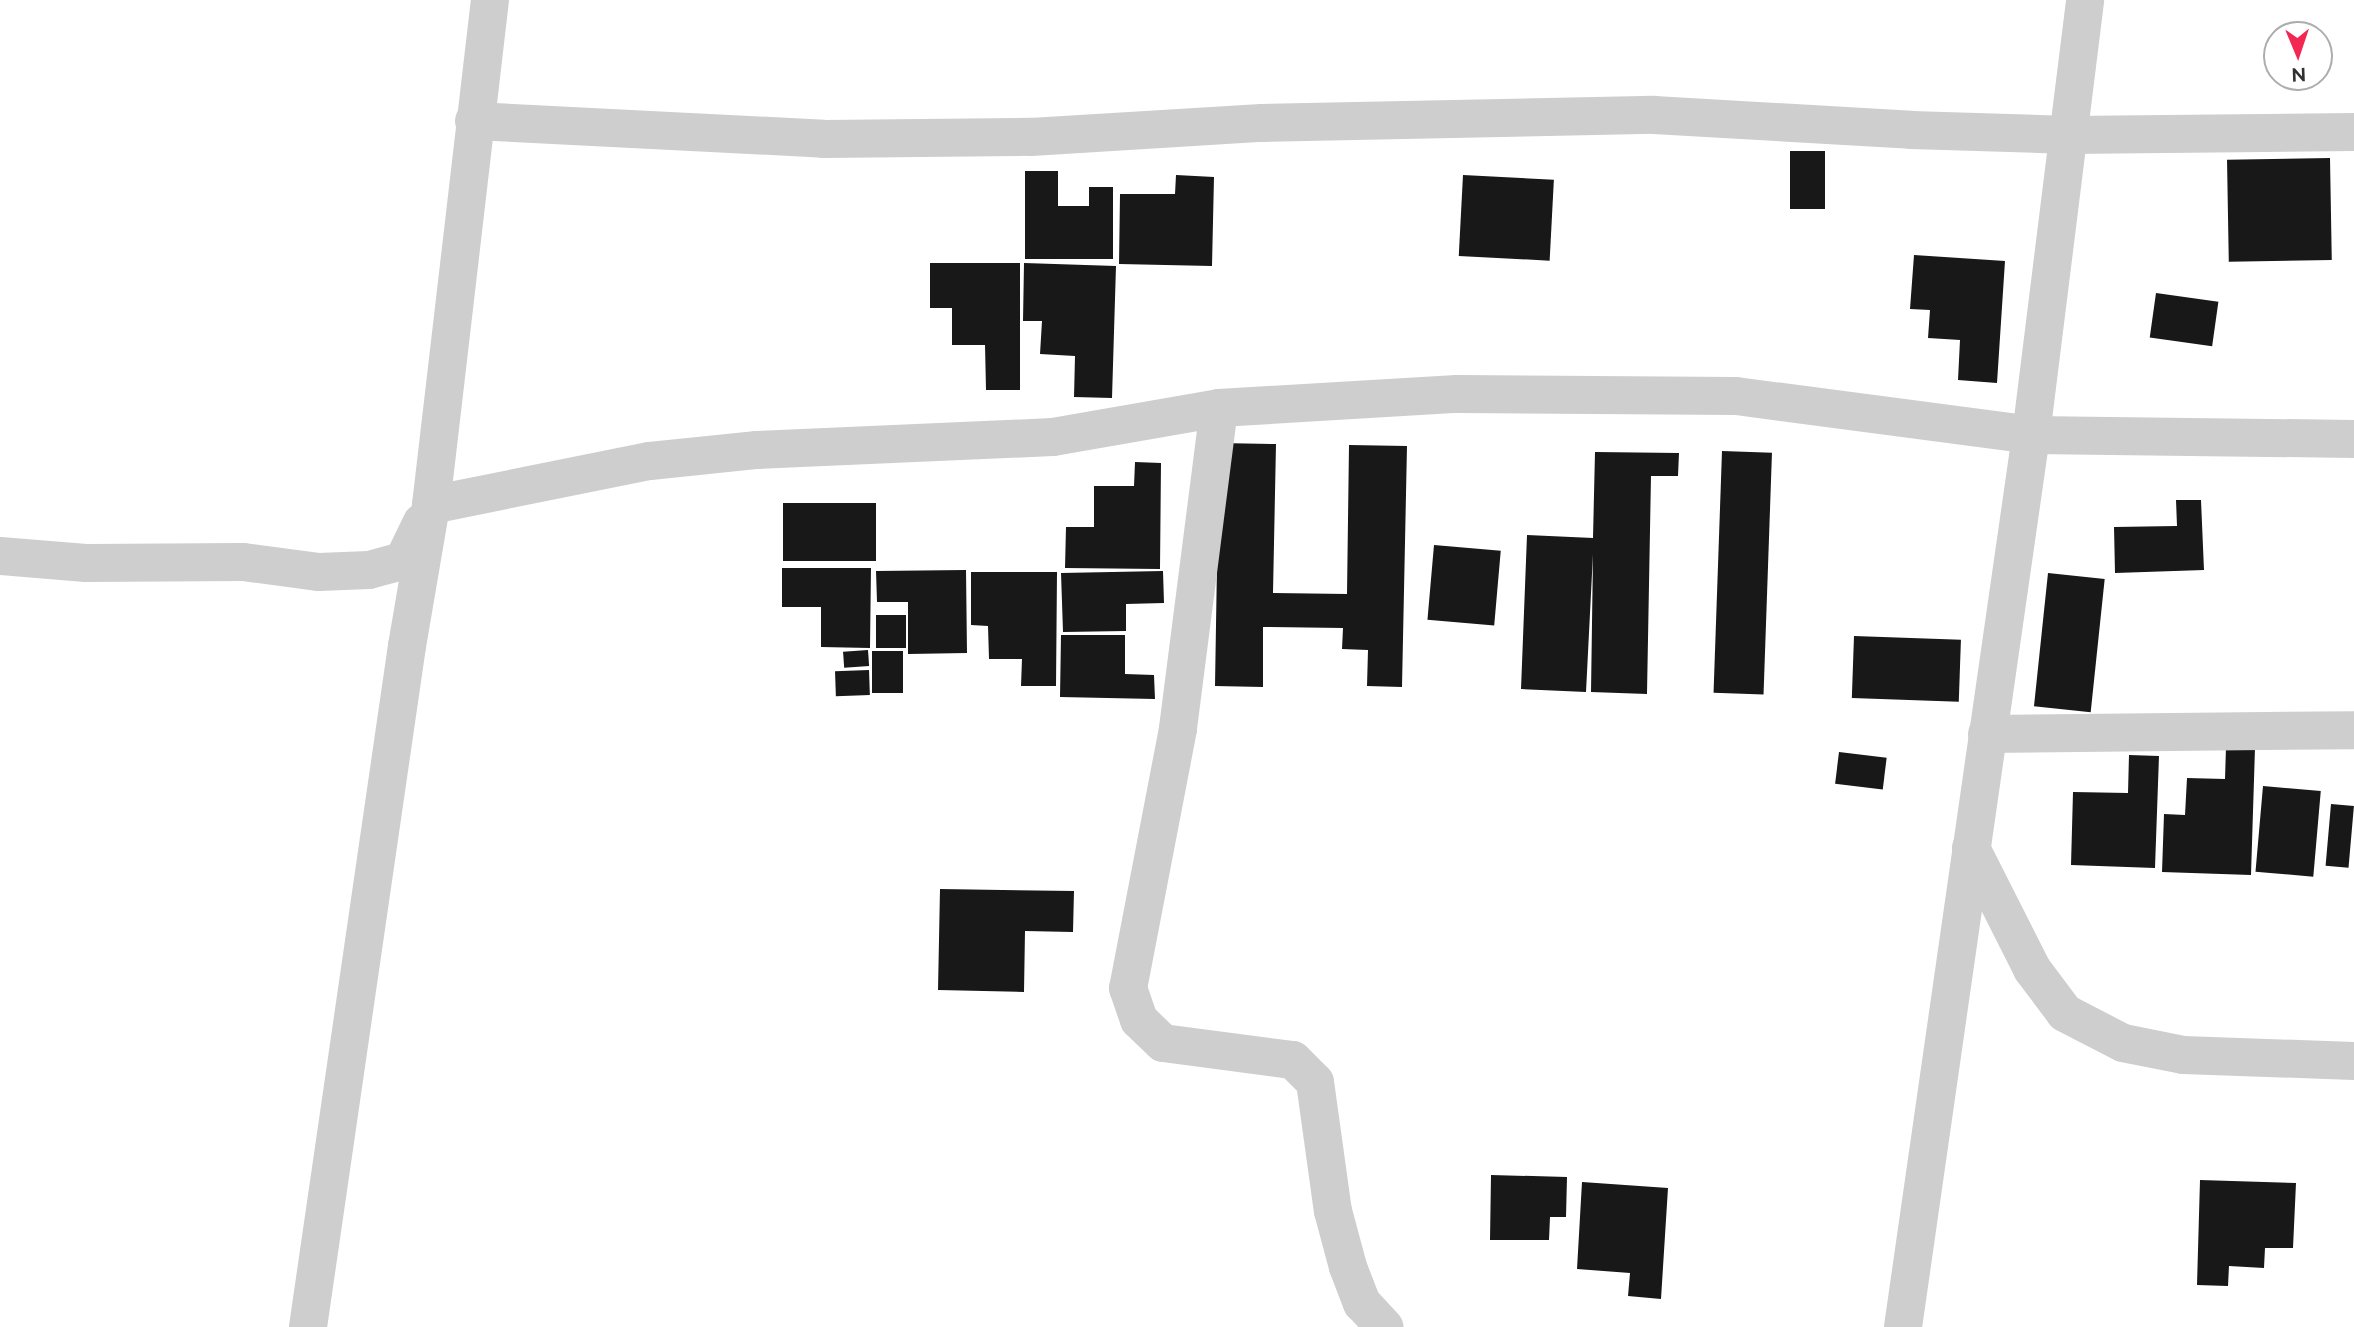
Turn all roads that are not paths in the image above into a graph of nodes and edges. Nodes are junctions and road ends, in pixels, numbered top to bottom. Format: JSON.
{"nodes":[{"id":1,"x":490,"y":0,"type":"edge"},
{"id":2,"x":2085,"y":0,"type":"edge"},
{"id":3,"x":474,"y":121,"type":"junction"},
{"id":4,"x":2354,"y":132,"type":"edge"},
{"id":5,"x":2068,"y":135,"type":"junction"},
{"id":6,"x":1219,"y":408,"type":"junction"},
{"id":7,"x":2031,"y":435,"type":"junction"},
{"id":8,"x":2354,"y":439,"type":"edge"},
{"id":9,"x":431,"y":505,"type":"junction"},
{"id":10,"x":0,"y":556,"type":"edge"},
{"id":11,"x":2354,"y":730,"type":"edge"},
{"id":12,"x":1987,"y":734,"type":"junction"},
{"id":13,"x":1971,"y":848,"type":"junction"},
{"id":14,"x":2354,"y":1061,"type":"edge"},
{"id":15,"x":307,"y":1327,"type":"edge"},
{"id":16,"x":1384,"y":1327,"type":"edge"},
{"id":17,"x":1903,"y":1327,"type":"edge"}],
"edges":[{"from":1,"to":3,"type":"street"},
{"from":2,"to":5,"type":"street"},
{"from":3,"to":5,"type":"street"},
{"from":3,"to":9,"type":"street"},
{"from":4,"to":5,"type":"street"},
{"from":5,"to":7,"type":"street"},
{"from":6,"to":7,"type":"street"},
{"from":6,"to":9,"type":"street"},
{"from":6,"to":16,"type":"street"},
{"from":7,"to":8,"type":"street"},
{"from":7,"to":12,"type":"street"},
{"from":9,"to":10,"type":"street"},
{"from":9,"to":15,"type":"street"},
{"from":11,"to":12,"type":"street"},
{"from":12,"to":13,"type":"street"},
{"from":13,"to":14,"type":"street"},
{"from":13,"to":17,"type":"street"}]}
